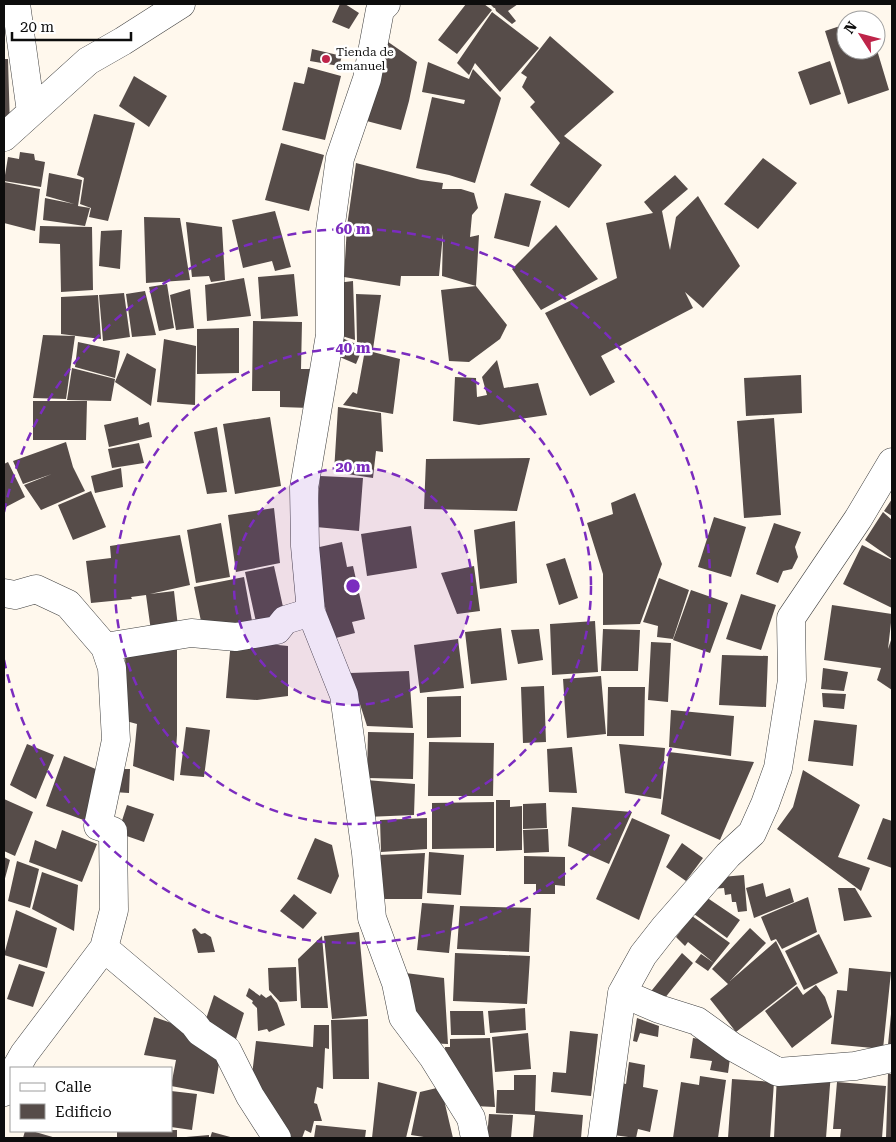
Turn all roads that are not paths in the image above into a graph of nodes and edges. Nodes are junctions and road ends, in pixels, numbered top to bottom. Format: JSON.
{"nodes":[{"id":1,"x":16,"y":4,"type":"edge"},
{"id":2,"x":181,"y":4,"type":"edge"},
{"id":3,"x":386,"y":4,"type":"edge"},
{"id":4,"x":31,"y":112,"type":"junction"},
{"id":5,"x":4,"y":137,"type":"edge"},
{"id":6,"x":892,"y":462,"type":"edge"},
{"id":7,"x":8,"y":598,"type":"edge"},
{"id":8,"x":311,"y":612,"type":"junction"},
{"id":9,"x":105,"y":647,"type":"junction"},
{"id":10,"x":104,"y":948,"type":"junction"},
{"id":11,"x":622,"y":993,"type":"junction"},
{"id":12,"x":892,"y":1058,"type":"edge"},
{"id":13,"x":17,"y":1067,"type":"edge"},
{"id":14,"x":10,"y":1079,"type":"edge"},
{"id":15,"x":4,"y":1092,"type":"edge"},
{"id":16,"x":277,"y":1138,"type":"edge"},
{"id":17,"x":475,"y":1138,"type":"edge"},
{"id":18,"x":602,"y":1138,"type":"edge"}],
"edges":[{"from":1,"to":4,"type":"street"},
{"from":2,"to":4,"type":"street"},
{"from":3,"to":8,"type":"street"},
{"from":4,"to":5,"type":"street"},
{"from":6,"to":11,"type":"street"},
{"from":7,"to":9,"type":"street"},
{"from":8,"to":9,"type":"street"},
{"from":8,"to":17,"type":"street"},
{"from":9,"to":10,"type":"street"},
{"from":10,"to":13,"type":"street"},
{"from":10,"to":16,"type":"street"},
{"from":11,"to":12,"type":"street"},
{"from":11,"to":18,"type":"street"},
{"from":14,"to":15,"type":"street"}]}
